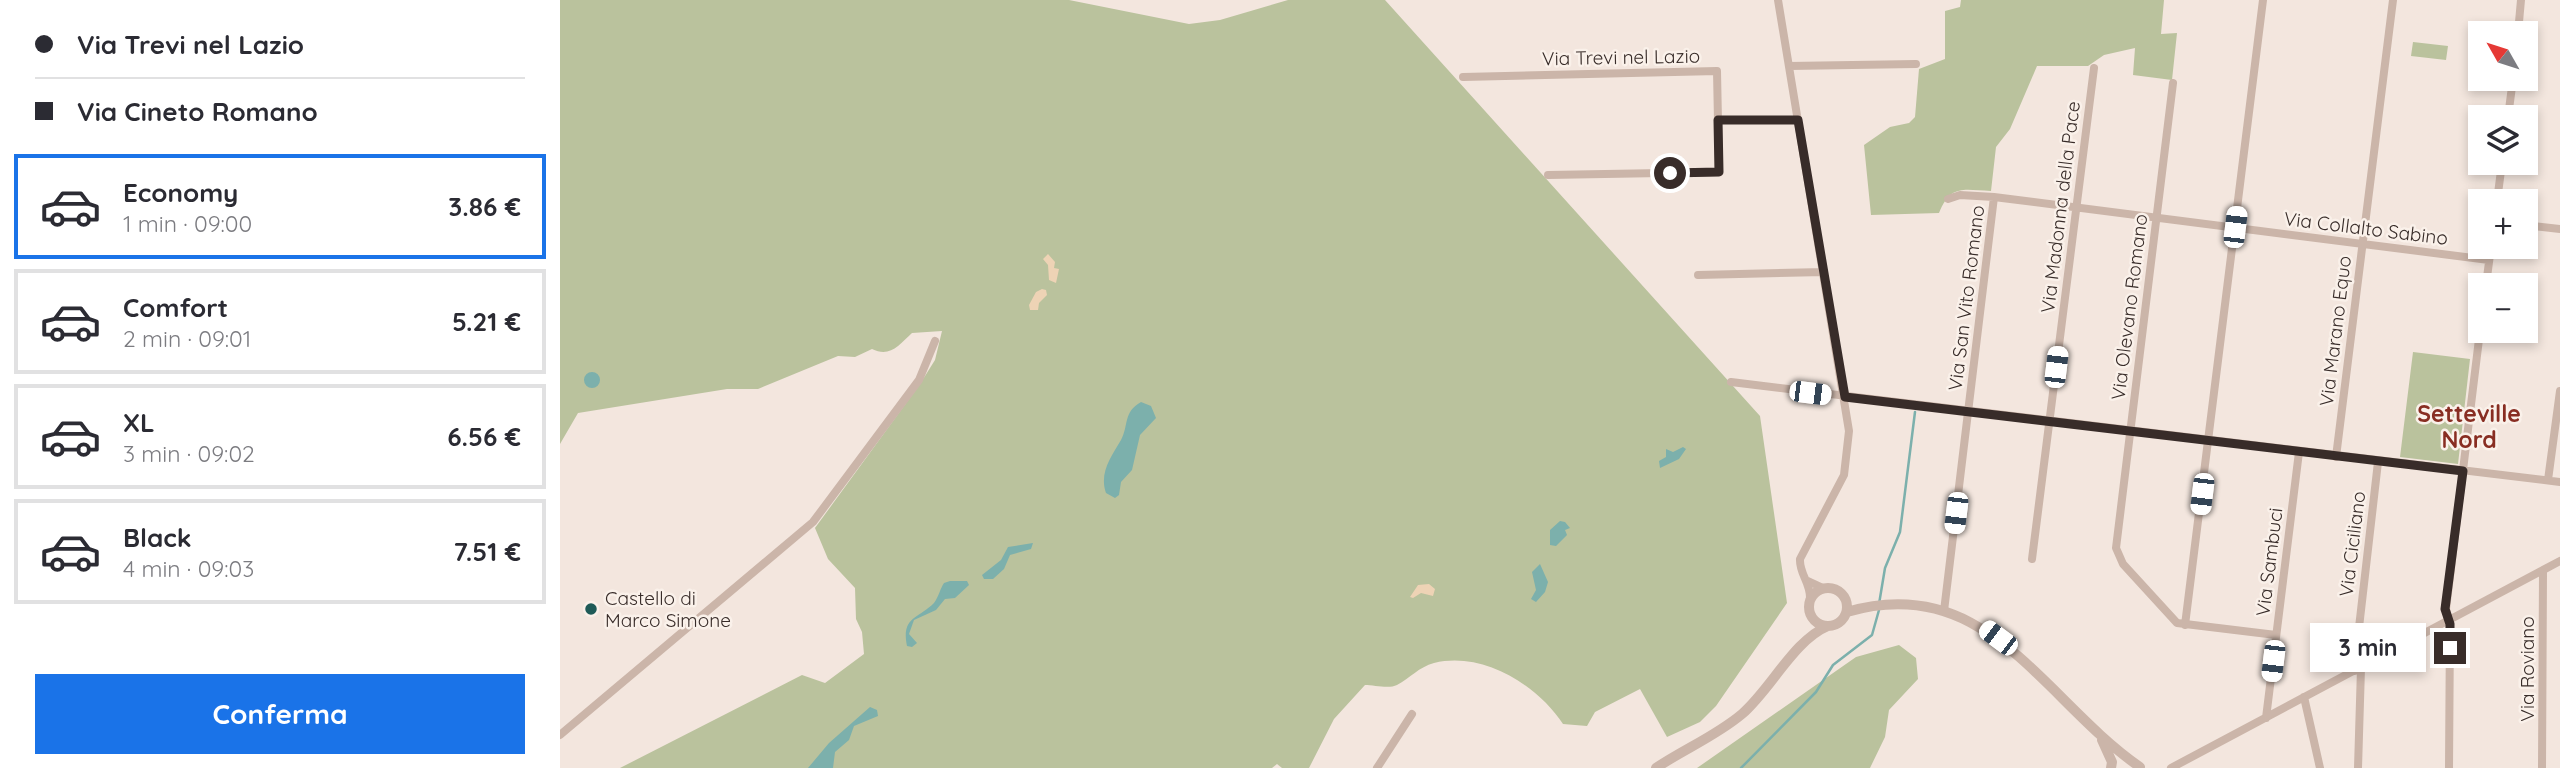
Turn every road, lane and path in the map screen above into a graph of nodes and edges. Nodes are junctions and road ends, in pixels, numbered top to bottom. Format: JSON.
{"nodes":[{"id":1,"x":1778,"y":0,"type":"edge"},
{"id":2,"x":2263,"y":0,"type":"edge"},
{"id":3,"x":2393,"y":0,"type":"edge"},
{"id":4,"x":2521,"y":0,"type":"edge"},
{"id":5,"x":2519,"y":21,"type":"edge"},
{"id":6,"x":1916,"y":64,"type":"dead end"},
{"id":7,"x":1790,"y":66,"type":"junction"},
{"id":8,"x":2094,"y":68,"type":"dead end"},
{"id":9,"x":1463,"y":77,"type":"dead end"},
{"id":10,"x":2173,"y":83,"type":"dead end"},
{"id":11,"x":1718,"y":120,"type":"junction"},
{"id":12,"x":1798,"y":120,"type":"junction"},
{"id":13,"x":1548,"y":175,"type":"dead end"},
{"id":14,"x":1994,"y":197,"type":"junction"},
{"id":15,"x":1948,"y":200,"type":"dead end"},
{"id":16,"x":2075,"y":208,"type":"junction"},
{"id":17,"x":2156,"y":217,"type":"junction"},
{"id":18,"x":2538,"y":226,"type":"edge"},
{"id":19,"x":2235,"y":227,"type":"junction"},
{"id":20,"x":2560,"y":229,"type":"edge"},
{"id":21,"x":2362,"y":244,"type":"junction"},
{"id":22,"x":2489,"y":260,"type":"joint"},
{"id":23,"x":1824,"y":272,"type":"junction"},
{"id":24,"x":2487,"y":273,"type":"edge"},
{"id":25,"x":1699,"y":275,"type":"dead end"},
{"id":26,"x":936,"y":341,"type":"dead end"},
{"id":27,"x":2479,"y":343,"type":"edge"},
{"id":28,"x":1731,"y":382,"type":"dead end"},
{"id":29,"x":2560,"y":391,"type":"edge"},
{"id":30,"x":1845,"y":397,"type":"junction"},
{"id":31,"x":1968,"y":411,"type":"junction"},
{"id":32,"x":2049,"y":421,"type":"junction"},
{"id":33,"x":2129,"y":431,"type":"junction"},
{"id":34,"x":2208,"y":441,"type":"junction"},
{"id":35,"x":2299,"y":452,"type":"junction"},
{"id":36,"x":2336,"y":457,"type":"junction"},
{"id":37,"x":2378,"y":462,"type":"junction"},
{"id":38,"x":2463,"y":471,"type":"junction"},
{"id":39,"x":2548,"y":480,"type":"junction"},
{"id":40,"x":2560,"y":482,"type":"edge"},
{"id":41,"x":2032,"y":559,"type":"dead end"},
{"id":42,"x":2560,"y":562,"type":"edge"},
{"id":43,"x":2543,"y":571,"type":"junction"},
{"id":44,"x":1806,"y":579,"type":"junction"},
{"id":45,"x":1823,"y":588,"type":"junction"},
{"id":46,"x":1843,"y":594,"type":"junction"},
{"id":47,"x":1811,"y":599,"type":"junction"},
{"id":48,"x":1873,"y":604,"type":"junction"},
{"id":49,"x":1944,"y":611,"type":"junction"},
{"id":50,"x":1809,"y":612,"type":"junction"},
{"id":51,"x":1847,"y":612,"type":"junction"},
{"id":52,"x":2448,"y":620,"type":"junction"},
{"id":53,"x":2185,"y":625,"type":"junction"},
{"id":54,"x":1828,"y":626,"type":"junction"},
{"id":55,"x":2276,"y":635,"type":"junction"},
{"id":56,"x":1802,"y":645,"type":"junction"},
{"id":57,"x":2357,"y":669,"type":"junction"},
{"id":58,"x":2304,"y":697,"type":"junction"},
{"id":59,"x":1412,"y":714,"type":"dead end"},
{"id":60,"x":2266,"y":718,"type":"junction"},
{"id":61,"x":560,"y":734,"type":"edge"},
{"id":62,"x":2101,"y":737,"type":"junction"},
{"id":63,"x":2141,"y":767,"type":"edge"},
{"id":64,"x":1377,"y":768,"type":"edge"},
{"id":65,"x":1656,"y":768,"type":"edge"},
{"id":66,"x":2113,"y":768,"type":"edge"},
{"id":67,"x":2171,"y":768,"type":"edge"},
{"id":68,"x":2320,"y":768,"type":"edge"},
{"id":69,"x":2358,"y":768,"type":"edge"},
{"id":70,"x":2449,"y":768,"type":"edge"},
{"id":71,"x":2542,"y":768,"type":"edge"}],
"edges":[{"from":1,"to":7,"type":"street"},
{"from":2,"to":19,"type":"street"},
{"from":3,"to":21,"type":"street","name":"Via Marano Equo"},
{"from":4,"to":5,"type":"street"},
{"from":6,"to":7,"type":"street"},
{"from":7,"to":12,"type":"street"},
{"from":8,"to":16,"type":"street","name":"Via Madonna della Pace"},
{"from":9,"to":11,"type":"street","name":"Via Trevi nel Lazio"},
{"from":10,"to":17,"type":"street","name":"Via Olevano Romano"},
{"from":11,"to":12,"type":"street"},
{"from":11,"to":13,"type":"street","name":"Via Trevi nel Lazio"},
{"from":12,"to":23,"type":"street"},
{"from":14,"to":15,"type":"street","name":"Via Collalto Sabino"},
{"from":14,"to":16,"type":"street","name":"Via Collalto Sabino"},
{"from":14,"to":31,"type":"street","name":"Via San Vito Romano"},
{"from":16,"to":17,"type":"street","name":"Via Collalto Sabino"},
{"from":16,"to":32,"type":"street","name":"Via Madonna della Pace"},
{"from":17,"to":19,"type":"street","name":"Via Collalto Sabino"},
{"from":17,"to":33,"type":"street","name":"Via Olevano Romano"},
{"from":18,"to":20,"type":"street"},
{"from":19,"to":21,"type":"street","name":"Via Collalto Sabino"},
{"from":19,"to":34,"type":"street"},
{"from":21,"to":22,"type":"street","name":"Via Collalto Sabino"},
{"from":21,"to":36,"type":"street","name":"Via Marano Equo"},
{"from":22,"to":24,"type":"street"},
{"from":23,"to":25,"type":"street"},
{"from":23,"to":30,"type":"street"},
{"from":26,"to":61,"type":"street"},
{"from":27,"to":38,"type":"street"},
{"from":28,"to":30,"type":"street"},
{"from":29,"to":39,"type":"street"},
{"from":30,"to":31,"type":"street"},
{"from":30,"to":44,"type":"street"},
{"from":31,"to":32,"type":"street"},
{"from":31,"to":49,"type":"street","name":"Via San Vito Romano"},
{"from":32,"to":33,"type":"street"},
{"from":32,"to":41,"type":"street","name":"Via Madonna della Pace"},
{"from":33,"to":34,"type":"street"},
{"from":33,"to":53,"type":"street","name":"Via Olevano Romano"},
{"from":34,"to":35,"type":"street"},
{"from":34,"to":53,"type":"street"},
{"from":35,"to":36,"type":"street"},
{"from":35,"to":55,"type":"street","name":"Via Sambuci"},
{"from":36,"to":37,"type":"street"},
{"from":37,"to":38,"type":"street"},
{"from":37,"to":57,"type":"street","name":"Via Ciciliano"},
{"from":38,"to":39,"type":"street"},
{"from":38,"to":52,"type":"street"},
{"from":39,"to":40,"type":"street"},
{"from":42,"to":43,"type":"street"},
{"from":43,"to":52,"type":"street"},
{"from":43,"to":71,"type":"street","name":"Via Roviano"},
{"from":44,"to":45,"type":"street"},
{"from":44,"to":47,"type":"street"},
{"from":45,"to":46,"type":"street"},
{"from":45,"to":47,"type":"street"},
{"from":46,"to":48,"type":"street"},
{"from":46,"to":51,"type":"street"},
{"from":47,"to":50,"type":"street"},
{"from":48,"to":49,"type":"street"},
{"from":48,"to":51,"type":"street"},
{"from":49,"to":62,"type":"street"},
{"from":50,"to":54,"type":"street"},
{"from":50,"to":56,"type":"street"},
{"from":51,"to":54,"type":"street"},
{"from":52,"to":57,"type":"street"},
{"from":52,"to":70,"type":"street"},
{"from":53,"to":55,"type":"street"},
{"from":54,"to":56,"type":"street"},
{"from":55,"to":60,"type":"street","name":"Via Sambuci"},
{"from":56,"to":65,"type":"street"},
{"from":57,"to":58,"type":"street"},
{"from":57,"to":69,"type":"street","name":"Via Ciciliano"},
{"from":58,"to":60,"type":"street"},
{"from":58,"to":68,"type":"street"},
{"from":59,"to":64,"type":"street"},
{"from":60,"to":67,"type":"street"},
{"from":62,"to":63,"type":"street"},
{"from":62,"to":66,"type":"street"},
{"from":63,"to":66,"type":"street"}]}
